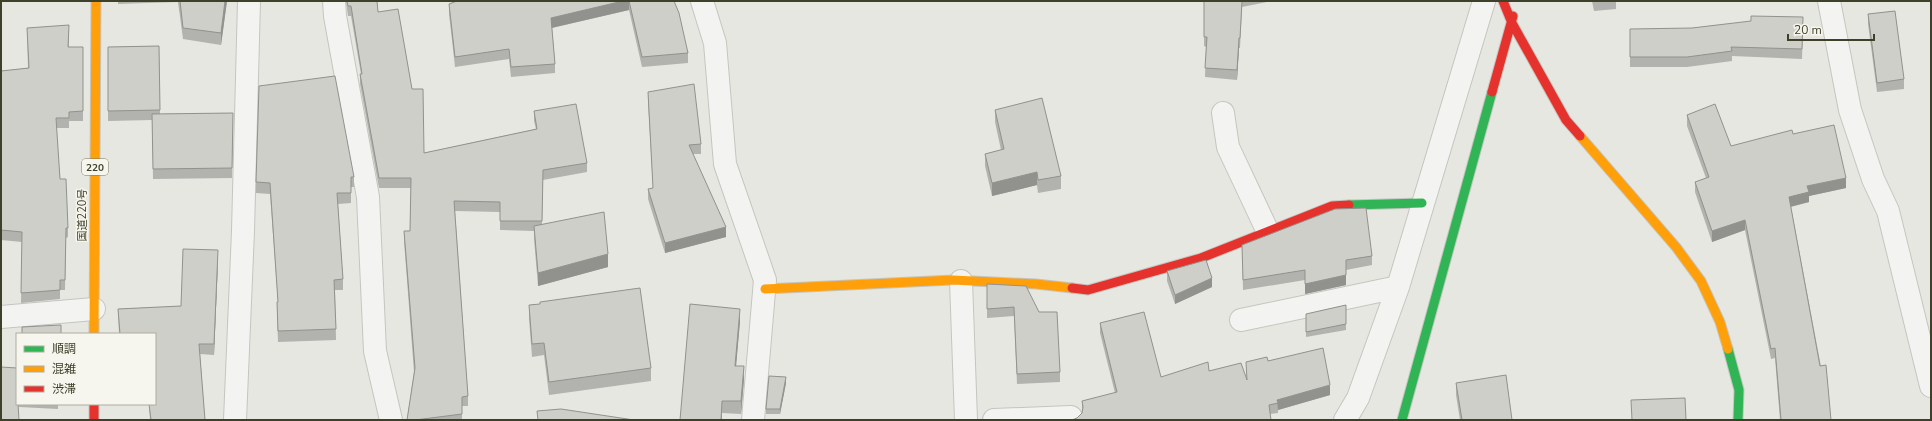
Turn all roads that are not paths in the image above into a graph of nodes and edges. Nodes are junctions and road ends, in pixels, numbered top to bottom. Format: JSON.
{"nodes":[{"id":1,"x":96,"y":1,"type":"edge"},
{"id":2,"x":250,"y":1,"type":"edge"},
{"id":3,"x":334,"y":1,"type":"edge"},
{"id":4,"x":702,"y":1,"type":"edge"},
{"id":5,"x":1484,"y":1,"type":"edge"},
{"id":6,"x":1503,"y":1,"type":"edge"},
{"id":7,"x":1829,"y":1,"type":"edge"},
{"id":8,"x":1514,"y":8,"type":"dead end"},
{"id":9,"x":1512,"y":23,"type":"junction"},
{"id":10,"x":1223,"y":113,"type":"dead end"},
{"id":11,"x":1422,"y":203,"type":"junction"},
{"id":12,"x":1268,"y":232,"type":"junction"},
{"id":13,"x":961,"y":281,"type":"junction"},
{"id":14,"x":1398,"y":287,"type":"junction"},
{"id":15,"x":765,"y":289,"type":"junction"},
{"id":16,"x":94,"y":310,"type":"junction"},
{"id":17,"x":1,"y":317,"type":"edge"},
{"id":18,"x":1241,"y":320,"type":"dead end"},
{"id":19,"x":94,"y":333,"type":"edge"},
{"id":20,"x":1931,"y":386,"type":"edge"},
{"id":21,"x":94,"y":405,"type":"edge"},
{"id":22,"x":1071,"y":417,"type":"dead end"},
{"id":23,"x":94,"y":420,"type":"edge"},
{"id":24,"x":235,"y":420,"type":"edge"},
{"id":25,"x":392,"y":420,"type":"edge"},
{"id":26,"x":753,"y":420,"type":"edge"},
{"id":27,"x":966,"y":420,"type":"edge"},
{"id":28,"x":994,"y":420,"type":"edge"},
{"id":29,"x":1345,"y":420,"type":"edge"},
{"id":30,"x":1402,"y":420,"type":"edge"},
{"id":31,"x":1738,"y":420,"type":"edge"}],
"edges":[{"from":1,"to":16,"type":"main road","name":"国道220号","number":"220"},
{"from":2,"to":24,"type":"street"},
{"from":3,"to":25,"type":"street"},
{"from":4,"to":15,"type":"street"},
{"from":5,"to":11,"type":"street"},
{"from":6,"to":9,"type":"main road"},
{"from":7,"to":20,"type":"street"},
{"from":8,"to":9,"type":"main road"},
{"from":9,"to":30,"type":"main road"},
{"from":9,"to":31,"type":"main road"},
{"from":10,"to":12,"type":"street"},
{"from":11,"to":12,"type":"main road"},
{"from":11,"to":14,"type":"street"},
{"from":12,"to":13,"type":"main road"},
{"from":13,"to":15,"type":"main road"},
{"from":13,"to":27,"type":"street"},
{"from":14,"to":18,"type":"street"},
{"from":14,"to":29,"type":"street"},
{"from":15,"to":26,"type":"street"},
{"from":16,"to":17,"type":"street"},
{"from":16,"to":19,"type":"main road","name":"国道220号","number":"220"},
{"from":21,"to":23,"type":"main road"},
{"from":22,"to":28,"type":"street"}]}
